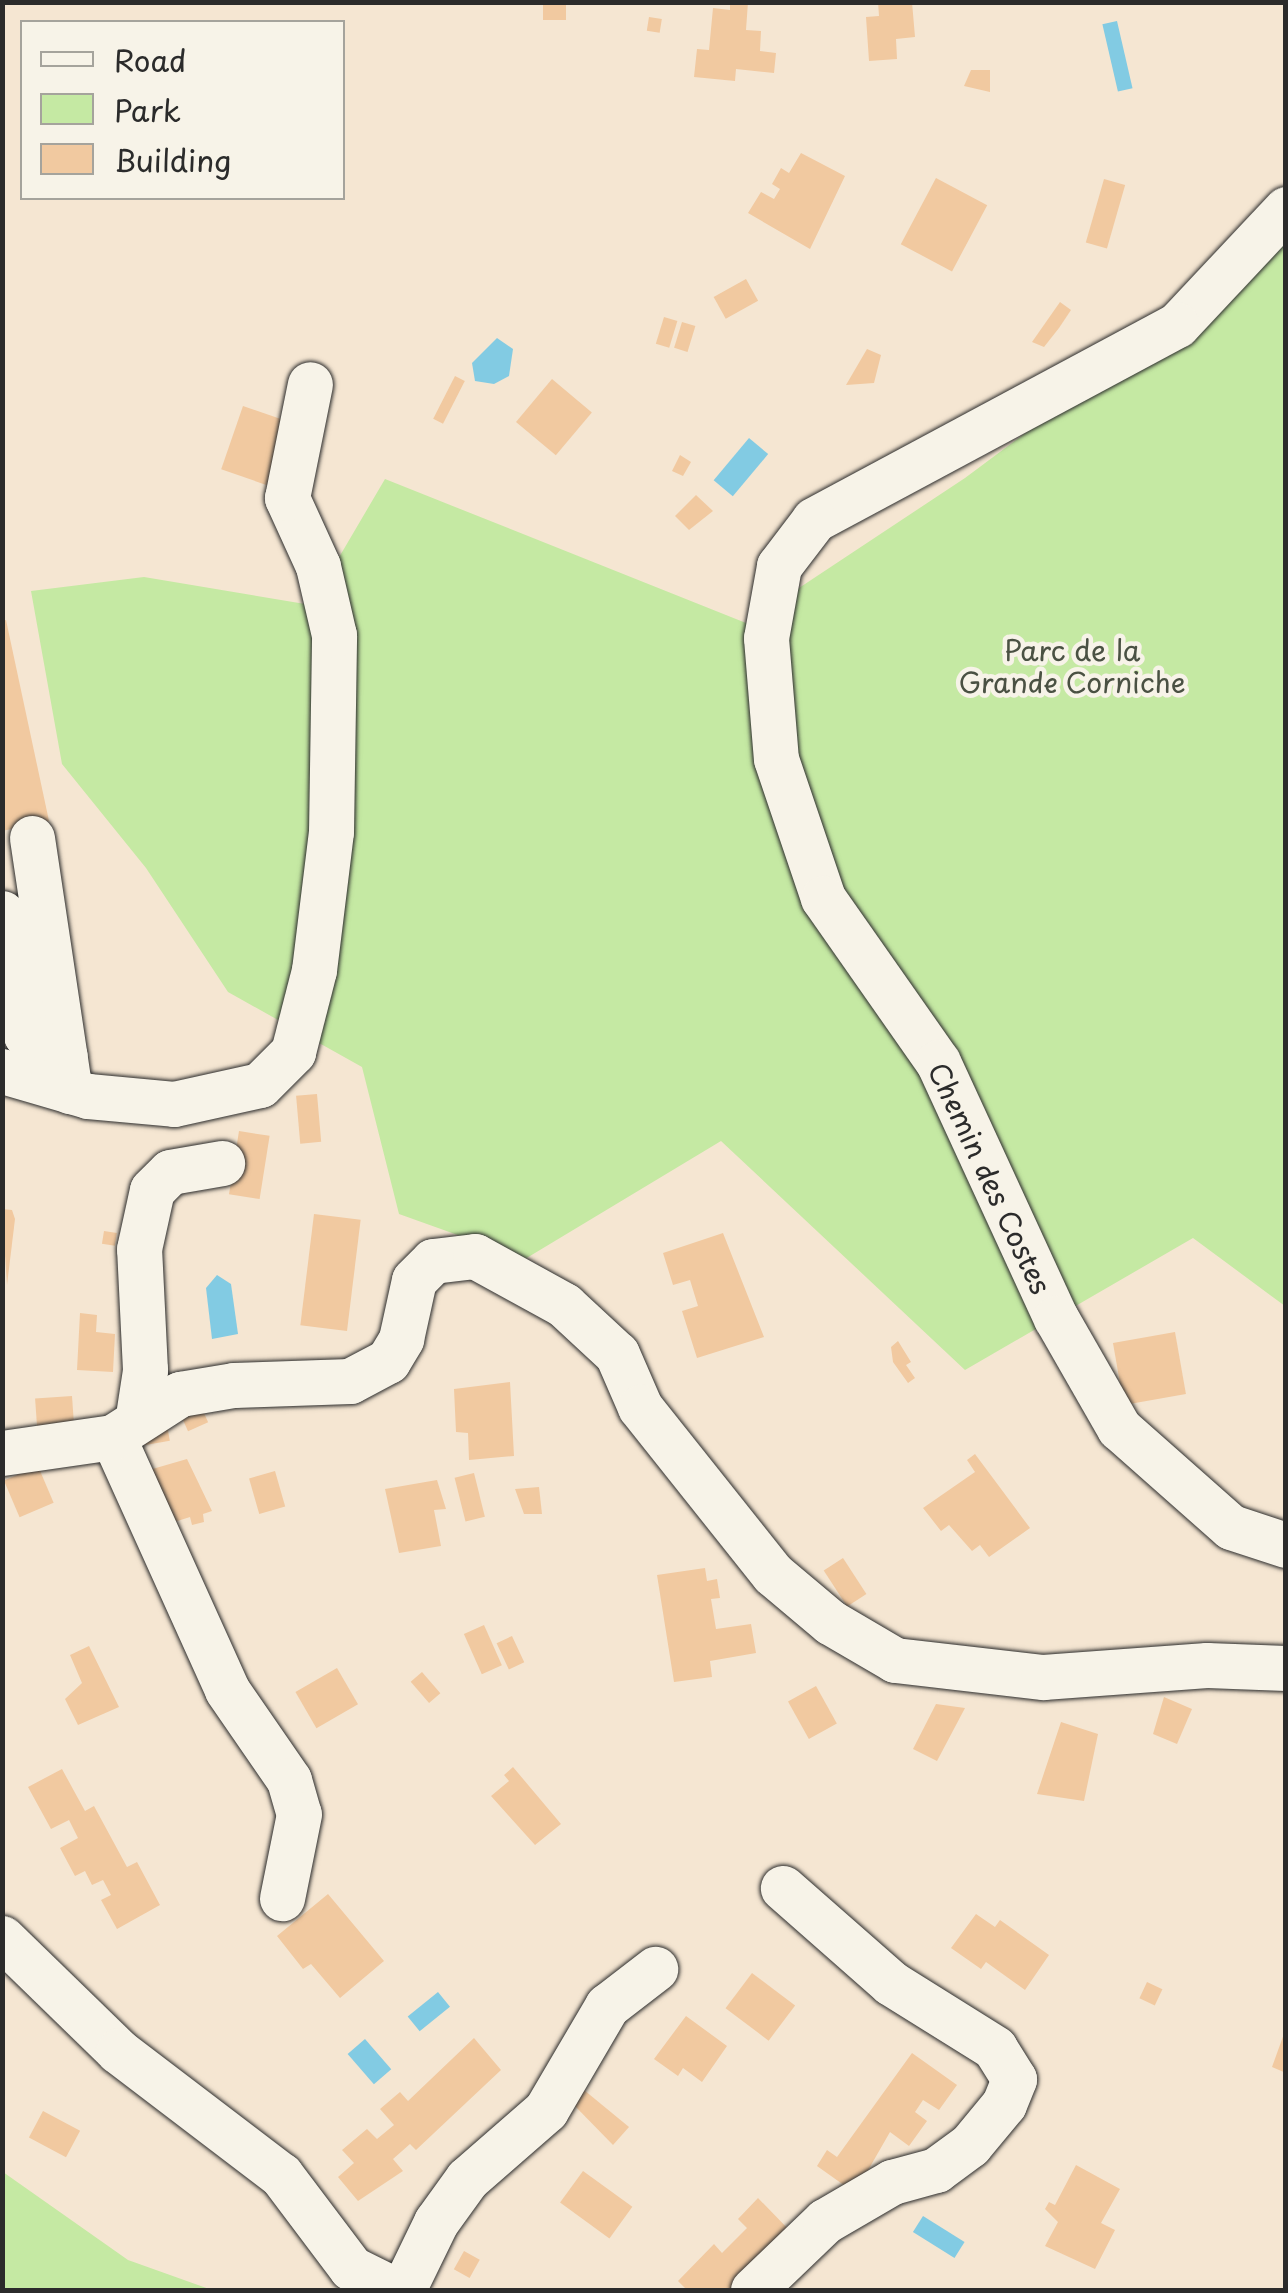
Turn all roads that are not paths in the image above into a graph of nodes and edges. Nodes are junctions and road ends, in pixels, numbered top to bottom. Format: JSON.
{"nodes":[{"id":1,"x":1286,"y":209,"type":"edge"},
{"id":2,"x":310,"y":384,"type":"dead end"},
{"id":3,"x":32,"y":838,"type":"dead end"},
{"id":4,"x":2,"y":913,"type":"edge"},
{"id":5,"x":2,"y":1071,"type":"edge"},
{"id":6,"x":68,"y":1074,"type":"junction"},
{"id":7,"x":222,"y":1163,"type":"dead end"},
{"id":8,"x":126,"y":1426,"type":"junction"},
{"id":9,"x":2,"y":1453,"type":"edge"},
{"id":10,"x":1286,"y":1545,"type":"edge"},
{"id":11,"x":1286,"y":1668,"type":"edge"},
{"id":12,"x":782,"y":1888,"type":"dead end"},
{"id":13,"x":282,"y":1898,"type":"dead end"},
{"id":14,"x":2,"y":1938,"type":"edge"},
{"id":15,"x":655,"y":1970,"type":"dead end"},
{"id":16,"x":395,"y":2290,"type":"edge"},
{"id":17,"x":404,"y":2290,"type":"edge"},
{"id":18,"x":753,"y":2290,"type":"edge"}],
"edges":[{"from":1,"to":10,"type":"street","name":"Chemin des Costes"},
{"from":2,"to":6,"type":"street"},
{"from":3,"to":6,"type":"street"},
{"from":4,"to":6,"type":"street"},
{"from":5,"to":6,"type":"street"},
{"from":7,"to":8,"type":"street"},
{"from":8,"to":9,"type":"street"},
{"from":8,"to":11,"type":"street"},
{"from":8,"to":13,"type":"street"},
{"from":12,"to":18,"type":"street"},
{"from":14,"to":16,"type":"street"},
{"from":15,"to":17,"type":"street"}]}
